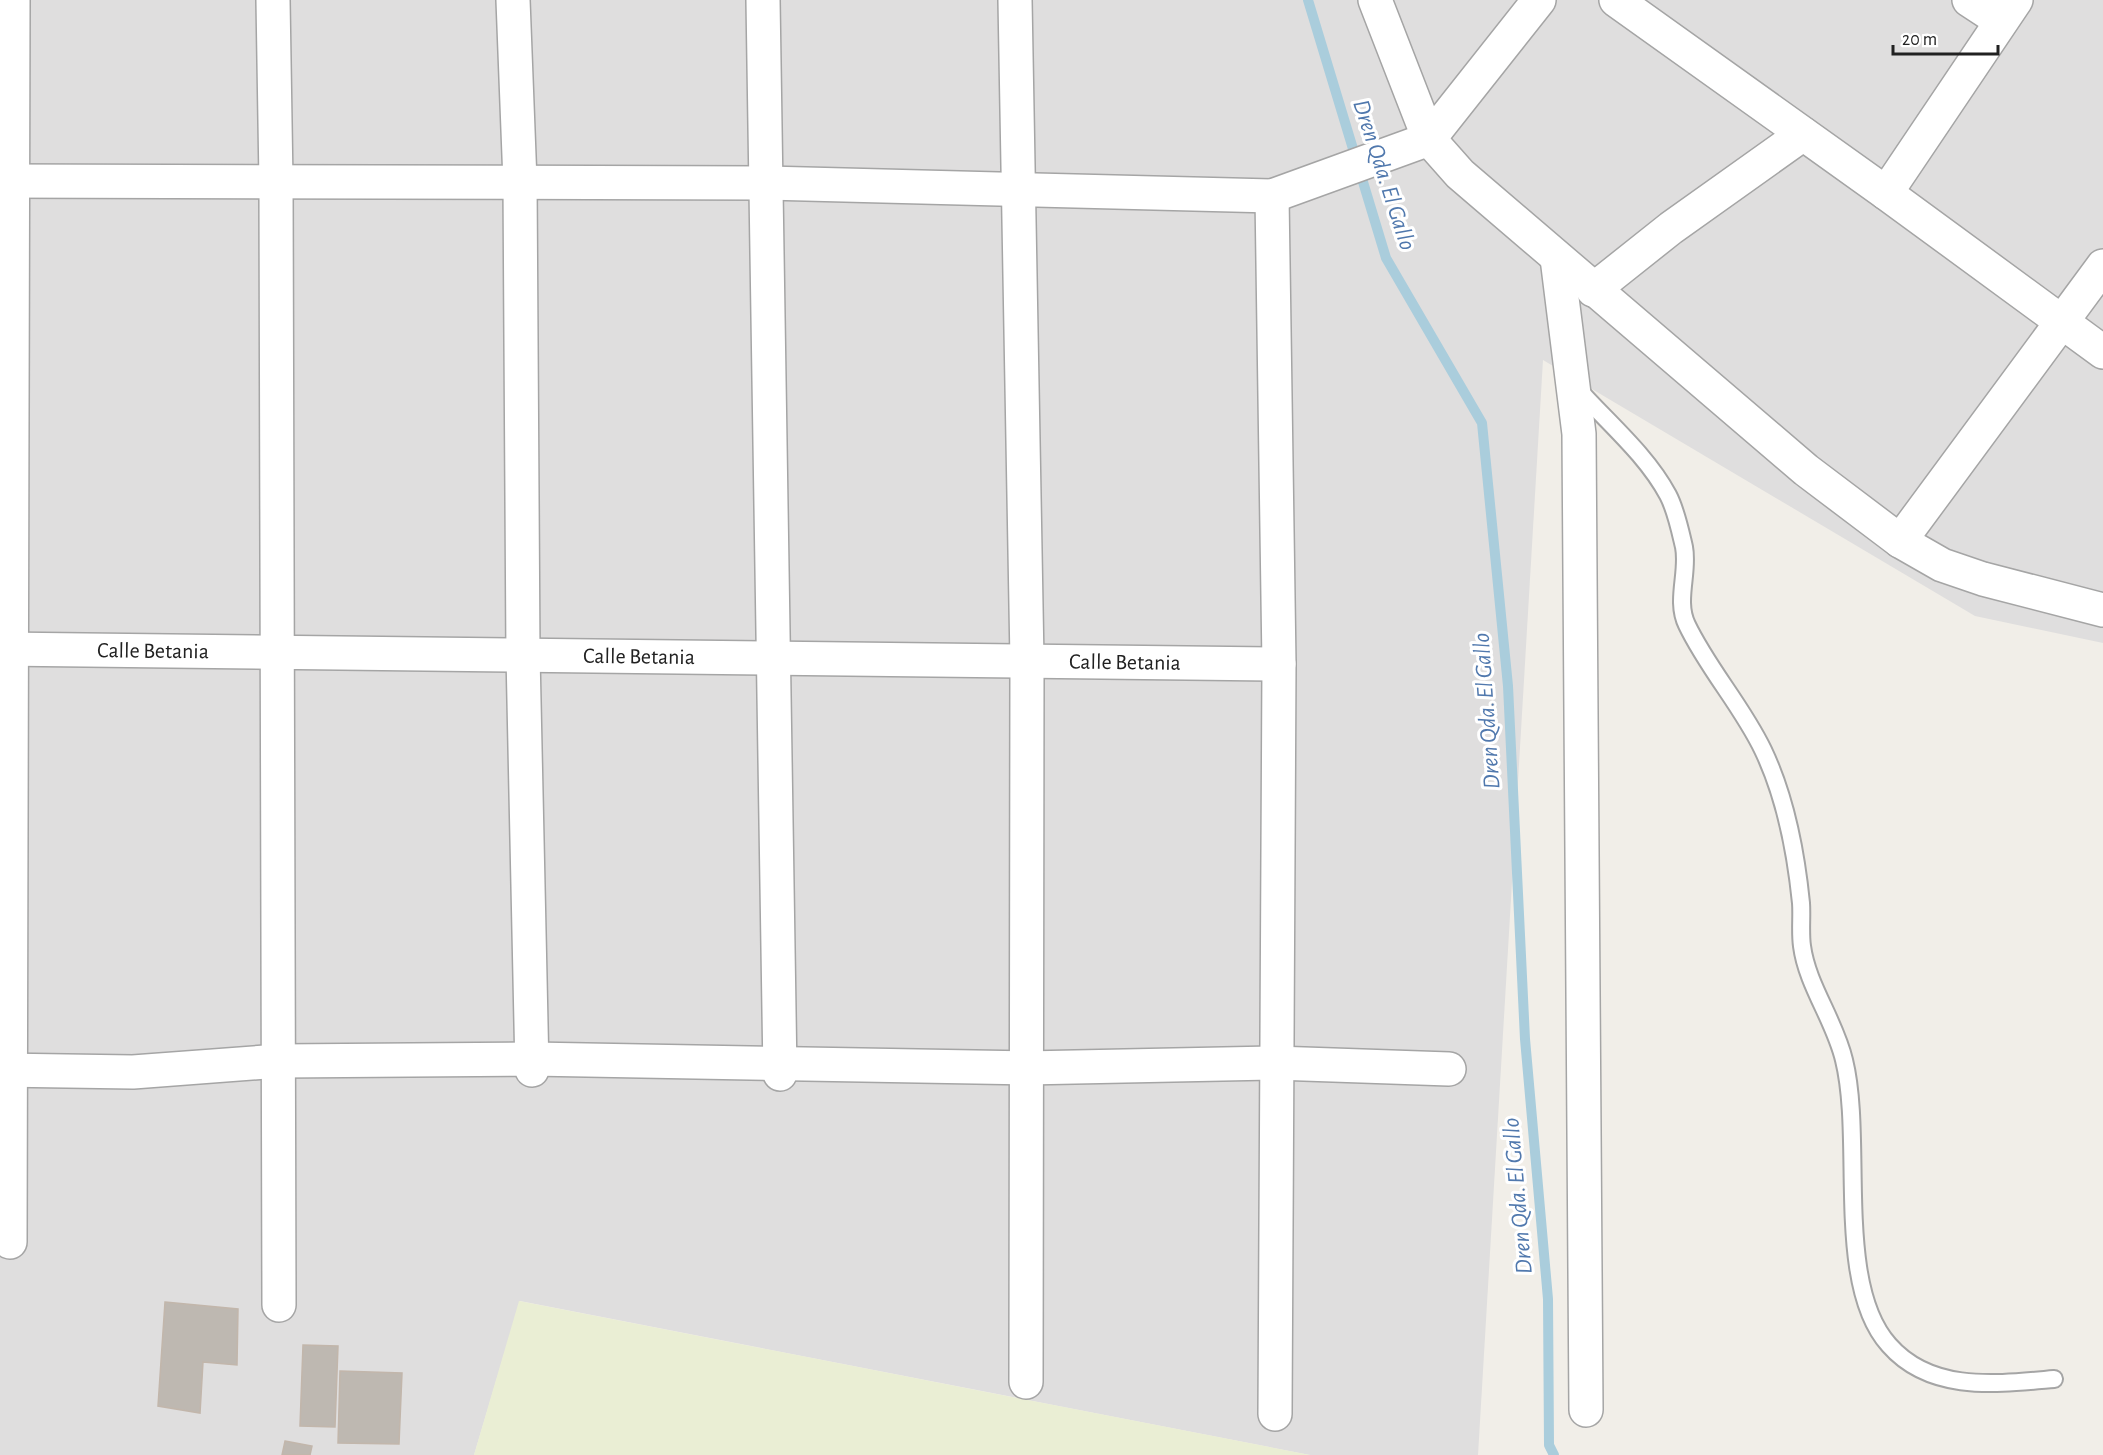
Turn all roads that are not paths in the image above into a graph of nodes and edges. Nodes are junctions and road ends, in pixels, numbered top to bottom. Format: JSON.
{"nodes":[{"id":1,"x":13,"y":0,"type":"edge"},
{"id":2,"x":273,"y":0,"type":"edge"},
{"id":3,"x":513,"y":0,"type":"edge"},
{"id":4,"x":764,"y":0,"type":"edge"},
{"id":5,"x":1015,"y":0,"type":"edge"},
{"id":6,"x":1375,"y":0,"type":"edge"},
{"id":7,"x":1539,"y":0,"type":"edge"},
{"id":8,"x":1616,"y":0,"type":"edge"},
{"id":9,"x":1970,"y":0,"type":"edge"},
{"id":10,"x":2009,"y":10,"type":"edge"},
{"id":11,"x":1803,"y":134,"type":"junction"},
{"id":12,"x":1429,"y":139,"type":"junction"},
{"id":13,"x":6,"y":181,"type":"edge"},
{"id":14,"x":276,"y":182,"type":"junction"},
{"id":15,"x":520,"y":182,"type":"junction"},
{"id":16,"x":767,"y":183,"type":"junction"},
{"id":17,"x":1020,"y":189,"type":"junction"},
{"id":18,"x":1886,"y":193,"type":"junction"},
{"id":19,"x":1272,"y":196,"type":"junction"},
{"id":20,"x":1557,"y":258,"type":"junction"},
{"id":21,"x":2103,"y":267,"type":"edge"},
{"id":22,"x":1593,"y":290,"type":"junction"},
{"id":23,"x":2062,"y":323,"type":"junction"},
{"id":24,"x":2103,"y":352,"type":"edge"},
{"id":25,"x":1573,"y":382,"type":"junction"},
{"id":26,"x":1900,"y":541,"type":"junction"},
{"id":27,"x":2103,"y":610,"type":"edge"},
{"id":28,"x":6,"y":649,"type":"edge"},
{"id":29,"x":278,"y":652,"type":"junction"},
{"id":30,"x":523,"y":655,"type":"junction"},
{"id":31,"x":774,"y":658,"type":"junction"},
{"id":32,"x":1027,"y":661,"type":"junction"},
{"id":33,"x":1279,"y":664,"type":"junction"},
{"id":34,"x":279,"y":1061,"type":"junction"},
{"id":35,"x":1275,"y":1063,"type":"junction"},
{"id":36,"x":532,"y":1064,"type":"junction"},
{"id":37,"x":1026,"y":1068,"type":"junction"},
{"id":38,"x":780,"y":1069,"type":"junction"},
{"id":39,"x":1449,"y":1069,"type":"dead end"},
{"id":40,"x":5,"y":1070,"type":"edge"},
{"id":41,"x":10,"y":1242,"type":"dead end"},
{"id":42,"x":279,"y":1305,"type":"dead end"},
{"id":43,"x":2054,"y":1379,"type":"dead end"},
{"id":44,"x":1026,"y":1382,"type":"dead end"},
{"id":45,"x":1586,"y":1410,"type":"dead end"},
{"id":46,"x":1275,"y":1414,"type":"dead end"}],
"edges":[{"from":1,"to":13,"type":"street"},
{"from":2,"to":14,"type":"street"},
{"from":3,"to":15,"type":"street"},
{"from":4,"to":16,"type":"street"},
{"from":5,"to":17,"type":"street"},
{"from":6,"to":12,"type":"street"},
{"from":7,"to":12,"type":"street"},
{"from":8,"to":11,"type":"street"},
{"from":9,"to":10,"type":"street"},
{"from":10,"to":18,"type":"street"},
{"from":11,"to":18,"type":"street"},
{"from":11,"to":22,"type":"street"},
{"from":12,"to":19,"type":"street"},
{"from":12,"to":20,"type":"street"},
{"from":13,"to":14,"type":"street"},
{"from":13,"to":28,"type":"street"},
{"from":14,"to":15,"type":"street"},
{"from":14,"to":29,"type":"street"},
{"from":15,"to":16,"type":"street"},
{"from":15,"to":30,"type":"street"},
{"from":16,"to":17,"type":"street"},
{"from":16,"to":31,"type":"street"},
{"from":17,"to":19,"type":"street"},
{"from":17,"to":32,"type":"street"},
{"from":18,"to":23,"type":"street"},
{"from":19,"to":33,"type":"street"},
{"from":20,"to":22,"type":"street"},
{"from":20,"to":25,"type":"street"},
{"from":21,"to":23,"type":"street"},
{"from":22,"to":26,"type":"street"},
{"from":23,"to":24,"type":"street"},
{"from":23,"to":26,"type":"street"},
{"from":25,"to":43,"type":"lane"},
{"from":25,"to":45,"type":"street"},
{"from":26,"to":27,"type":"street"},
{"from":28,"to":29,"type":"street","name":"Calle Betania"},
{"from":28,"to":40,"type":"street"},
{"from":29,"to":30,"type":"street","name":"Calle Betania"},
{"from":29,"to":34,"type":"street"},
{"from":30,"to":31,"type":"street","name":"Calle Betania"},
{"from":30,"to":36,"type":"street"},
{"from":31,"to":32,"type":"street","name":"Calle Betania"},
{"from":31,"to":38,"type":"street"},
{"from":32,"to":33,"type":"street","name":"Calle Betania"},
{"from":32,"to":37,"type":"street"},
{"from":33,"to":35,"type":"street"},
{"from":34,"to":36,"type":"street"},
{"from":34,"to":40,"type":"street"},
{"from":34,"to":42,"type":"street"},
{"from":35,"to":37,"type":"street"},
{"from":35,"to":39,"type":"street"},
{"from":35,"to":46,"type":"street"},
{"from":36,"to":38,"type":"street"},
{"from":37,"to":38,"type":"street"},
{"from":37,"to":44,"type":"street"},
{"from":40,"to":41,"type":"street"}]}
